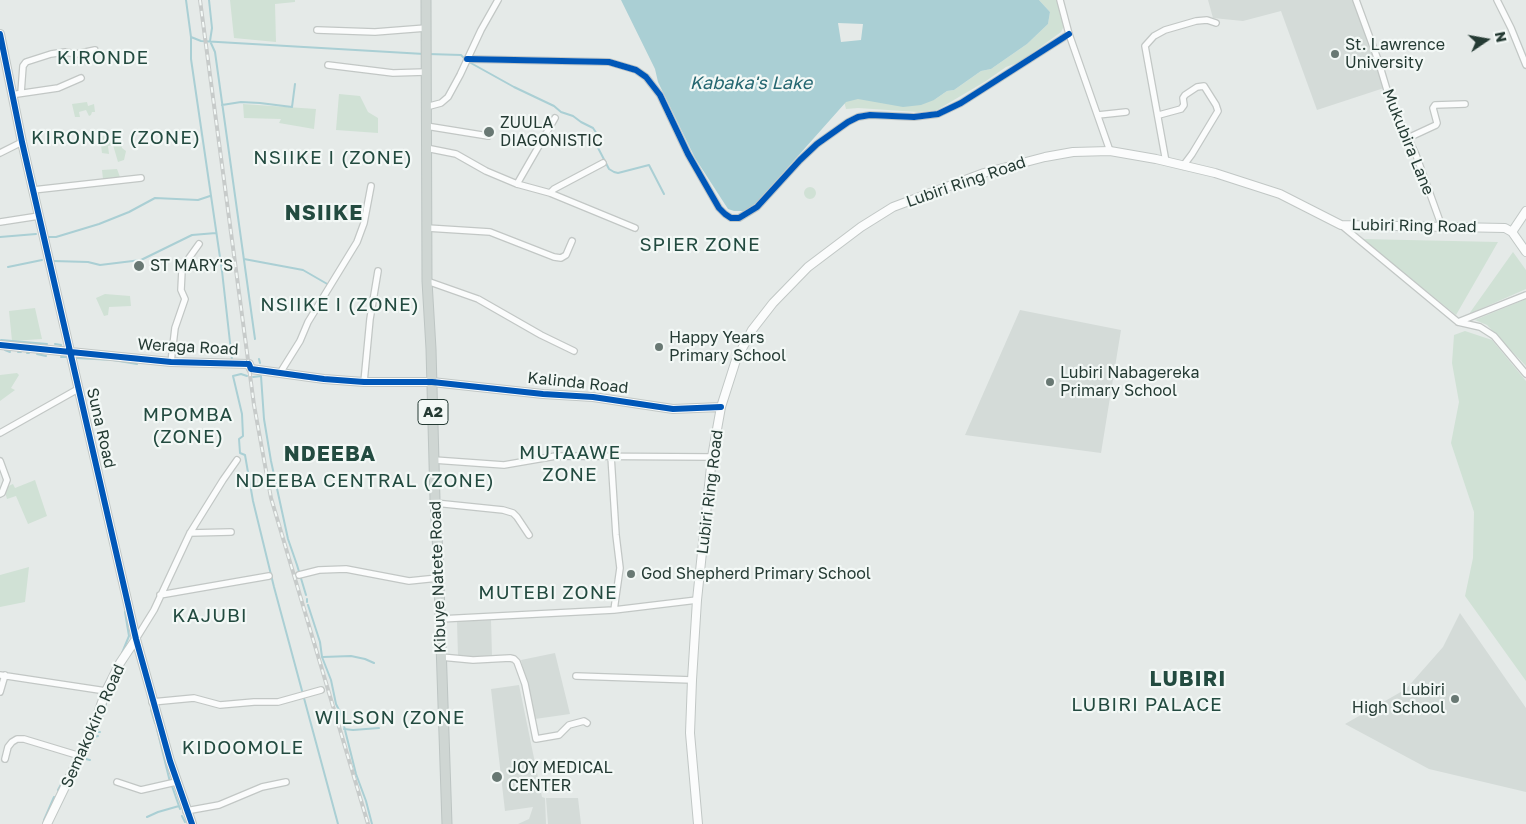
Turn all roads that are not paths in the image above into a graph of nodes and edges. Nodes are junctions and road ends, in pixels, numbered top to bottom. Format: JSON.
{"nodes":[{"id":1,"x":426,"y":0,"type":"edge"},
{"id":2,"x":498,"y":0,"type":"edge"},
{"id":3,"x":1060,"y":0,"type":"edge"},
{"id":4,"x":1356,"y":0,"type":"edge"},
{"id":5,"x":1497,"y":0,"type":"edge"},
{"id":6,"x":1216,"y":23,"type":"dead end"},
{"id":7,"x":426,"y":28,"type":"junction"},
{"id":8,"x":317,"y":30,"type":"dead end"},
{"id":9,"x":0,"y":34,"type":"edge"},
{"id":10,"x":1069,"y":34,"type":"junction"},
{"id":11,"x":95,"y":50,"type":"dead end"},
{"id":12,"x":467,"y":59,"type":"junction"},
{"id":13,"x":328,"y":65,"type":"dead end"},
{"id":14,"x":1526,"y":65,"type":"edge"},
{"id":15,"x":426,"y":72,"type":"junction"},
{"id":16,"x":81,"y":78,"type":"dead end"},
{"id":17,"x":17,"y":94,"type":"junction"},
{"id":18,"x":1465,"y":104,"type":"dead end"},
{"id":19,"x":426,"y":107,"type":"junction"},
{"id":20,"x":1126,"y":112,"type":"dead end"},
{"id":21,"x":1098,"y":115,"type":"junction"},
{"id":22,"x":1159,"y":115,"type":"junction"},
{"id":23,"x":555,"y":118,"type":"dead end"},
{"id":24,"x":426,"y":126,"type":"junction"},
{"id":25,"x":488,"y":136,"type":"dead end"},
{"id":26,"x":1408,"y":138,"type":"junction"},
{"id":27,"x":22,"y":142,"type":"junction"},
{"id":28,"x":426,"y":148,"type":"junction"},
{"id":29,"x":1110,"y":151,"type":"junction"},
{"id":30,"x":0,"y":153,"type":"edge"},
{"id":31,"x":603,"y":162,"type":"dead end"},
{"id":32,"x":1166,"y":162,"type":"junction"},
{"id":33,"x":1183,"y":166,"type":"junction"},
{"id":34,"x":141,"y":178,"type":"dead end"},
{"id":35,"x":517,"y":184,"type":"junction"},
{"id":36,"x":371,"y":186,"type":"dead end"},
{"id":37,"x":33,"y":190,"type":"junction"},
{"id":38,"x":550,"y":193,"type":"junction"},
{"id":39,"x":1526,"y":211,"type":"edge"},
{"id":40,"x":39,"y":216,"type":"junction"},
{"id":41,"x":0,"y":222,"type":"edge"},
{"id":42,"x":1341,"y":224,"type":"junction"},
{"id":43,"x":1442,"y":227,"type":"junction"},
{"id":44,"x":427,"y":228,"type":"junction"},
{"id":45,"x":634,"y":228,"type":"dead end"},
{"id":46,"x":1512,"y":232,"type":"junction"},
{"id":47,"x":572,"y":241,"type":"dead end"},
{"id":48,"x":199,"y":244,"type":"dead end"},
{"id":49,"x":1526,"y":252,"type":"edge"},
{"id":50,"x":378,"y":271,"type":"dead end"},
{"id":51,"x":427,"y":281,"type":"junction"},
{"id":52,"x":1526,"y":295,"type":"edge"},
{"id":53,"x":1458,"y":322,"type":"junction"},
{"id":54,"x":0,"y":345,"type":"edge"},
{"id":55,"x":70,"y":351,"type":"junction"},
{"id":56,"x":574,"y":351,"type":"dead end"},
{"id":57,"x":171,"y":362,"type":"junction"},
{"id":58,"x":280,"y":373,"type":"junction"},
{"id":59,"x":1526,"y":374,"type":"edge"},
{"id":60,"x":364,"y":382,"type":"junction"},
{"id":61,"x":432,"y":382,"type":"junction"},
{"id":62,"x":78,"y":388,"type":"junction"},
{"id":63,"x":721,"y":407,"type":"junction"},
{"id":64,"x":0,"y":433,"type":"edge"},
{"id":65,"x":611,"y":456,"type":"junction"},
{"id":66,"x":712,"y":457,"type":"junction"},
{"id":67,"x":237,"y":460,"type":"dead end"},
{"id":68,"x":434,"y":460,"type":"junction"},
{"id":69,"x":0,"y":461,"type":"edge"},
{"id":70,"x":0,"y":494,"type":"edge"},
{"id":71,"x":435,"y":503,"type":"junction"},
{"id":72,"x":190,"y":532,"type":"junction"},
{"id":73,"x":232,"y":532,"type":"dead end"},
{"id":74,"x":529,"y":535,"type":"dead end"},
{"id":75,"x":300,"y":574,"type":"dead end"},
{"id":76,"x":269,"y":576,"type":"dead end"},
{"id":77,"x":438,"y":578,"type":"junction"},
{"id":78,"x":160,"y":595,"type":"junction"},
{"id":79,"x":697,"y":600,"type":"junction"},
{"id":80,"x":614,"y":610,"type":"junction"},
{"id":81,"x":440,"y":619,"type":"junction"},
{"id":82,"x":136,"y":639,"type":"junction"},
{"id":83,"x":441,"y":657,"type":"junction"},
{"id":84,"x":2,"y":675,"type":"edge"},
{"id":85,"x":576,"y":676,"type":"dead end"},
{"id":86,"x":692,"y":680,"type":"junction"},
{"id":87,"x":321,"y":690,"type":"dead end"},
{"id":88,"x":106,"y":691,"type":"junction"},
{"id":89,"x":0,"y":692,"type":"edge"},
{"id":90,"x":152,"y":702,"type":"junction"},
{"id":91,"x":587,"y":723,"type":"dead end"},
{"id":92,"x":80,"y":756,"type":"junction"},
{"id":93,"x":5,"y":759,"type":"dead end"},
{"id":94,"x":117,"y":782,"type":"dead end"},
{"id":95,"x":176,"y":782,"type":"junction"},
{"id":96,"x":286,"y":782,"type":"dead end"},
{"id":97,"x":186,"y":811,"type":"junction"},
{"id":98,"x":47,"y":824,"type":"edge"},
{"id":99,"x":192,"y":824,"type":"edge"},
{"id":100,"x":446,"y":824,"type":"edge"},
{"id":101,"x":698,"y":824,"type":"edge"}],
"edges":[{"from":1,"to":7,"type":"main road","name":"Kibuye Natete Road","number":"A2"},
{"from":2,"to":12,"type":"street"},
{"from":3,"to":10,"type":"street"},
{"from":4,"to":26,"type":"street","name":"Mukubira Lane"},
{"from":5,"to":14,"type":"street"},
{"from":6,"to":22,"type":"street"},
{"from":7,"to":8,"type":"street"},
{"from":7,"to":15,"type":"main road","name":"Kibuye Natete Road","number":"A2"},
{"from":9,"to":17,"type":"street","name":"Suna Road"},
{"from":10,"to":12,"type":"street"},
{"from":10,"to":21,"type":"street"},
{"from":11,"to":17,"type":"street"},
{"from":12,"to":19,"type":"street"},
{"from":13,"to":15,"type":"street"},
{"from":15,"to":19,"type":"main road","name":"Kibuye Natete Road","number":"A2"},
{"from":16,"to":17,"type":"street"},
{"from":17,"to":27,"type":"street","name":"Suna Road"},
{"from":18,"to":26,"type":"street"},
{"from":19,"to":24,"type":"main road","name":"Kibuye Natete Road","number":"A2"},
{"from":20,"to":21,"type":"street"},
{"from":21,"to":29,"type":"street"},
{"from":22,"to":32,"type":"street"},
{"from":22,"to":33,"type":"street"},
{"from":23,"to":35,"type":"street"},
{"from":24,"to":25,"type":"street"},
{"from":24,"to":28,"type":"main road","name":"Kibuye Natete Road","number":"A2"},
{"from":26,"to":43,"type":"street","name":"Mukubira Lane"},
{"from":27,"to":30,"type":"street"},
{"from":27,"to":37,"type":"street","name":"Suna Road"},
{"from":28,"to":35,"type":"street"},
{"from":28,"to":44,"type":"main road","name":"Kibuye Natete Road","number":"A2"},
{"from":29,"to":32,"type":"street","name":"Lubiri Ring Road"},
{"from":29,"to":63,"type":"street","name":"Lubiri Ring Road"},
{"from":31,"to":38,"type":"street"},
{"from":32,"to":33,"type":"street","name":"Lubiri Ring Road"},
{"from":33,"to":42,"type":"street","name":"Lubiri Ring Road"},
{"from":34,"to":37,"type":"street"},
{"from":35,"to":38,"type":"street"},
{"from":36,"to":58,"type":"street"},
{"from":37,"to":40,"type":"street","name":"Suna Road"},
{"from":38,"to":45,"type":"street"},
{"from":39,"to":46,"type":"street"},
{"from":40,"to":41,"type":"street"},
{"from":40,"to":55,"type":"street","name":"Suna Road"},
{"from":42,"to":43,"type":"street","name":"Lubiri Ring Road"},
{"from":42,"to":53,"type":"street"},
{"from":43,"to":46,"type":"street","name":"Lubiri Ring Road"},
{"from":44,"to":47,"type":"street"},
{"from":44,"to":51,"type":"main road","name":"Kibuye Natete Road","number":"A2"},
{"from":46,"to":49,"type":"street"},
{"from":48,"to":57,"type":"street"},
{"from":50,"to":60,"type":"street"},
{"from":51,"to":56,"type":"street"},
{"from":51,"to":61,"type":"main road","name":"Kibuye Natete Road","number":"A2"},
{"from":52,"to":53,"type":"street"},
{"from":53,"to":59,"type":"street"},
{"from":54,"to":55,"type":"street","name":"Weraga Road"},
{"from":55,"to":57,"type":"street","name":"Weraga Road"},
{"from":55,"to":62,"type":"street","name":"Suna Road"},
{"from":57,"to":58,"type":"street","name":"Weraga Road"},
{"from":58,"to":60,"type":"street","name":"Weraga Road"},
{"from":60,"to":61,"type":"street","name":"Weraga Road"},
{"from":61,"to":63,"type":"street","name":"Kalinda Road"},
{"from":61,"to":68,"type":"main road","name":"Kibuye Natete Road","number":"A2"},
{"from":62,"to":64,"type":"street"},
{"from":62,"to":82,"type":"street","name":"Suna Road"},
{"from":63,"to":66,"type":"street","name":"Lubiri Ring Road"},
{"from":65,"to":66,"type":"street"},
{"from":65,"to":68,"type":"street"},
{"from":65,"to":80,"type":"street"},
{"from":66,"to":79,"type":"street","name":"Lubiri Ring Road"},
{"from":67,"to":72,"type":"street","name":"Semakokiro Road"},
{"from":68,"to":71,"type":"main road","name":"Kibuye Natete Road","number":"A2"},
{"from":69,"to":70,"type":"street"},
{"from":71,"to":74,"type":"street"},
{"from":71,"to":77,"type":"main road","name":"Kibuye Natete Road","number":"A2"},
{"from":72,"to":73,"type":"street"},
{"from":72,"to":78,"type":"street","name":"Semakokiro Road"},
{"from":75,"to":77,"type":"street"},
{"from":76,"to":78,"type":"street"},
{"from":77,"to":81,"type":"main road","name":"Kibuye Natete Road","number":"A2"},
{"from":78,"to":82,"type":"street","name":"Semakokiro Road"},
{"from":79,"to":80,"type":"street"},
{"from":79,"to":86,"type":"street","name":"Lubiri Ring Road"},
{"from":80,"to":81,"type":"street"},
{"from":81,"to":83,"type":"main road","name":"Kibuye Natete Road","number":"A2"},
{"from":82,"to":88,"type":"street","name":"Semakokiro Road"},
{"from":82,"to":90,"type":"street","name":"Suna Road"},
{"from":83,"to":91,"type":"street"},
{"from":83,"to":100,"type":"main road","name":"Kibuye Natete Road","number":"A2"},
{"from":84,"to":88,"type":"street"},
{"from":84,"to":89,"type":"street"},
{"from":85,"to":86,"type":"street"},
{"from":86,"to":101,"type":"street","name":"Lubiri Ring Road"},
{"from":87,"to":90,"type":"street"},
{"from":88,"to":92,"type":"street","name":"Semakokiro Road"},
{"from":90,"to":95,"type":"street","name":"Suna Road"},
{"from":92,"to":93,"type":"street"},
{"from":92,"to":98,"type":"street","name":"Semakokiro Road"},
{"from":94,"to":95,"type":"street"},
{"from":95,"to":97,"type":"street","name":"Suna Road"},
{"from":96,"to":97,"type":"street"},
{"from":97,"to":99,"type":"street","name":"Suna Road"}]}
